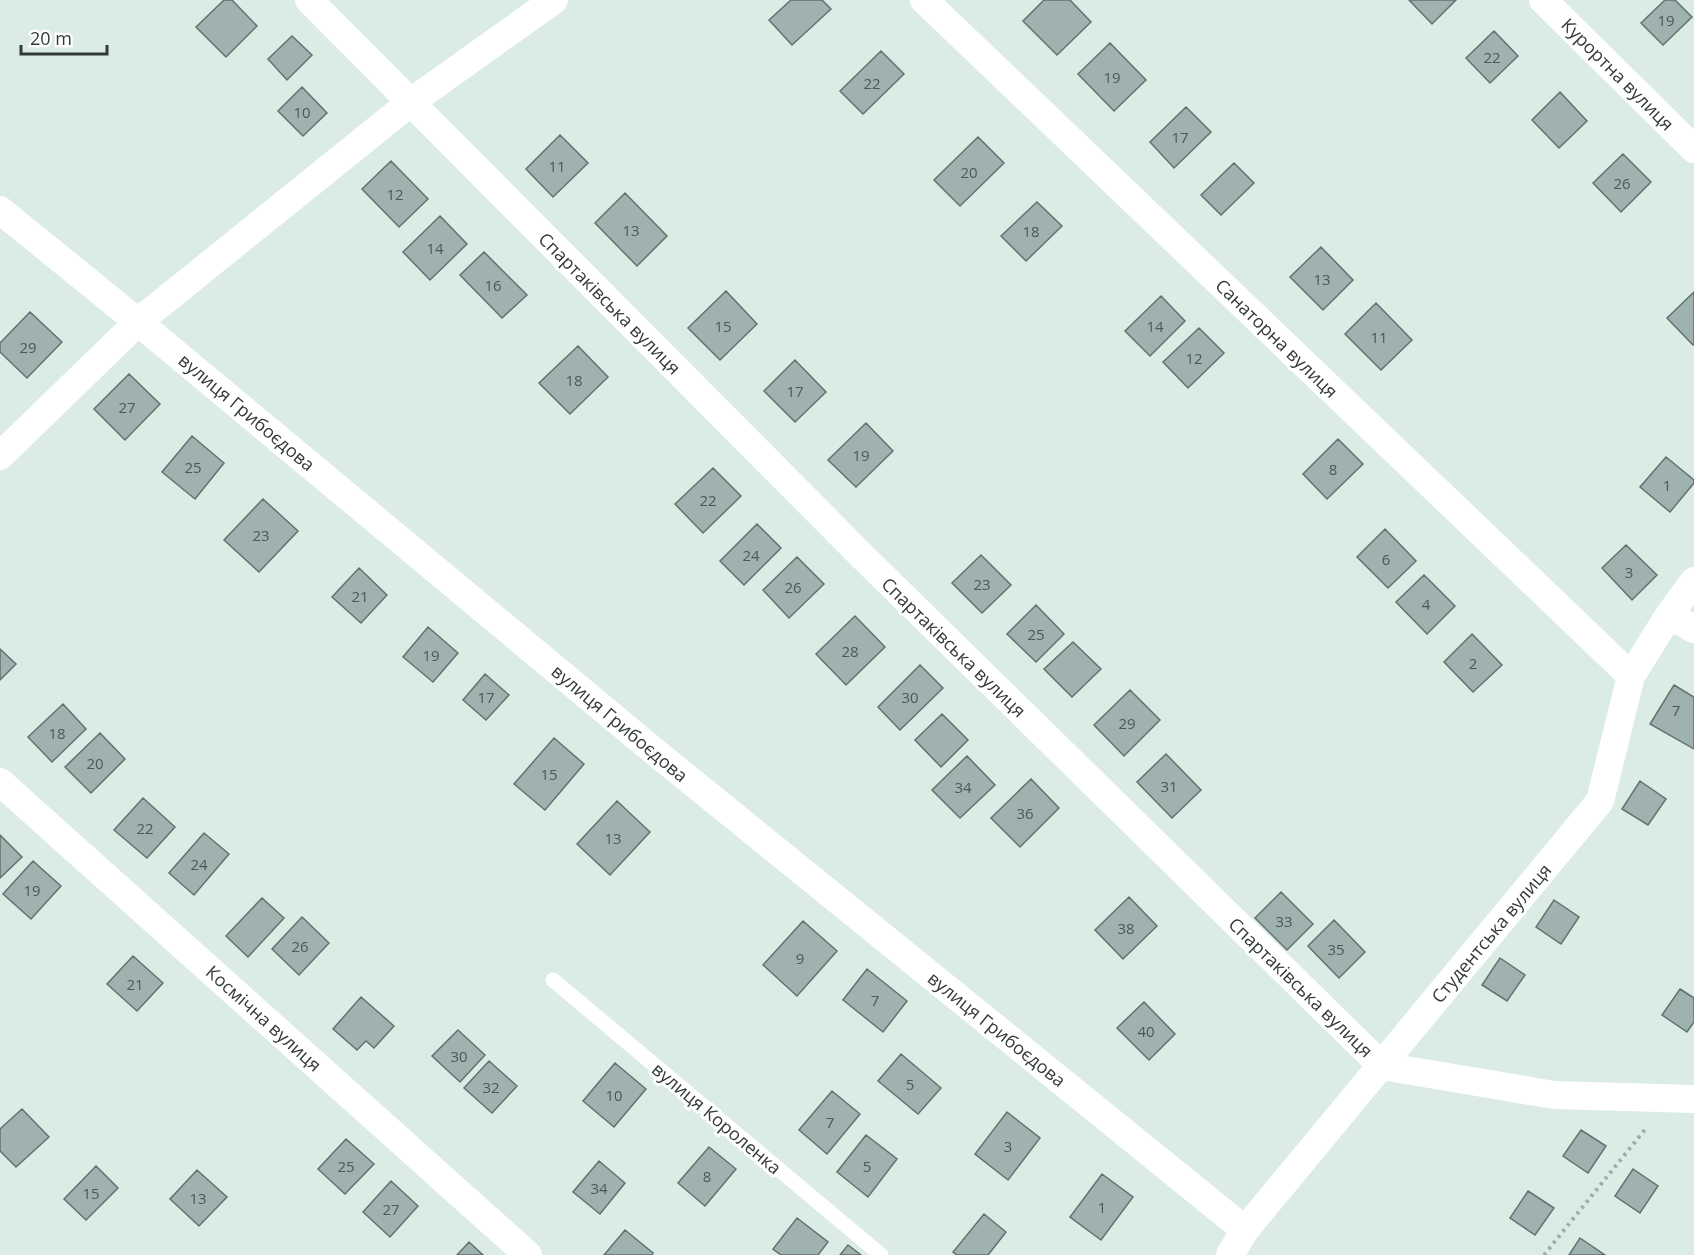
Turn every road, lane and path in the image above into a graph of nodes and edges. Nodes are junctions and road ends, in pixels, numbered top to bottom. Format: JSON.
{"nodes":[{"id":1,"x":309,"y":0,"type":"edge"},
{"id":2,"x":554,"y":0,"type":"edge"},
{"id":3,"x":1543,"y":0,"type":"edge"},
{"id":4,"x":939,"y":4,"type":"edge"},
{"id":5,"x":411,"y":102,"type":"junction"},
{"id":6,"x":1694,"y":149,"type":"edge"},
{"id":7,"x":0,"y":210,"type":"edge"},
{"id":8,"x":138,"y":322,"type":"junction"},
{"id":9,"x":0,"y":456,"type":"edge"},
{"id":10,"x":1694,"y":581,"type":"edge"},
{"id":11,"x":1669,"y":615,"type":"junction"},
{"id":12,"x":1694,"y":629,"type":"edge"},
{"id":13,"x":1630,"y":676,"type":"junction"},
{"id":14,"x":0,"y":782,"type":"edge"},
{"id":15,"x":553,"y":980,"type":"dead end"},
{"id":16,"x":1382,"y":1066,"type":"junction"},
{"id":17,"x":1682,"y":1098,"type":"edge"},
{"id":18,"x":1245,"y":1230,"type":"junction"},
{"id":19,"x":528,"y":1255,"type":"edge"},
{"id":20,"x":881,"y":1255,"type":"edge"},
{"id":21,"x":1230,"y":1255,"type":"edge"},
{"id":22,"x":1544,"y":1255,"type":"edge"}],
"edges":[{"from":1,"to":5,"type":"street","name":"Спартаківська вулиця"},
{"from":2,"to":5,"type":"street"},
{"from":3,"to":6,"type":"street","name":"Курортна вулиця"},
{"from":4,"to":13,"type":"street","name":"Санаторна вулиця"},
{"from":5,"to":8,"type":"street"},
{"from":5,"to":16,"type":"street","name":"Спартаківська вулиця"},
{"from":7,"to":8,"type":"street","name":"вулиця Грибоєдова"},
{"from":8,"to":9,"type":"street"},
{"from":8,"to":18,"type":"street","name":"вулиця Грибоєдова"},
{"from":10,"to":11,"type":"street","name":"Студентська вулиця"},
{"from":11,"to":12,"type":"street"},
{"from":11,"to":13,"type":"street","name":"Студентська вулиця"},
{"from":13,"to":16,"type":"street","name":"Студентська вулиця"},
{"from":14,"to":19,"type":"street","name":"Космічна вулиця"},
{"from":15,"to":20,"type":"lane","name":"вулиця Короленка"},
{"from":16,"to":17,"type":"street","name":"Спартаківська вулиця"},
{"from":16,"to":18,"type":"street","name":"Студентська вулиця"},
{"from":17,"to":22,"type":"path"},
{"from":18,"to":21,"type":"street","name":"Студентська вулиця"}]}
